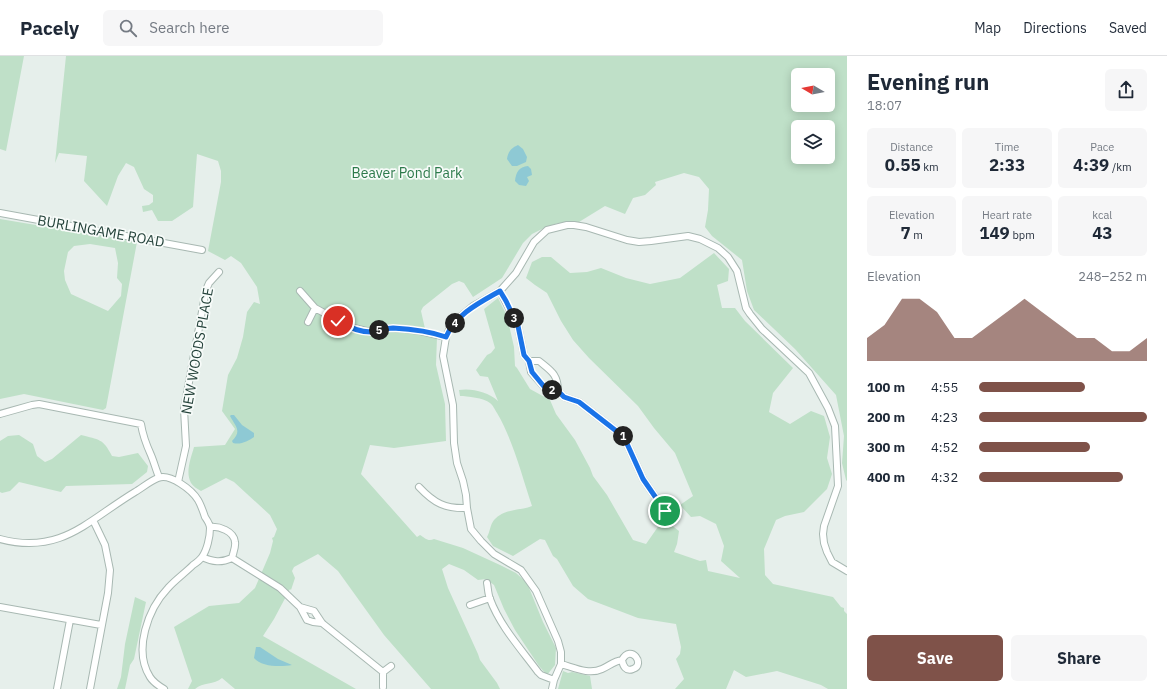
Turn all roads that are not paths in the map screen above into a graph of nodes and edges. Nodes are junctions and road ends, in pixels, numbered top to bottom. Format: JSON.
{"nodes":[{"id":1,"x":0,"y":213,"type":"edge"},
{"id":2,"x":202,"y":250,"type":"dead end"},
{"id":3,"x":219,"y":272,"type":"dead end"},
{"id":4,"x":300,"y":291,"type":"dead end"},
{"id":5,"x":500,"y":291,"type":"junction"},
{"id":6,"x":315,"y":308,"type":"junction"},
{"id":7,"x":308,"y":322,"type":"dead end"},
{"id":8,"x":446,"y":337,"type":"junction"},
{"id":9,"x":529,"y":361,"type":"junction"},
{"id":10,"x":558,"y":391,"type":"junction"},
{"id":11,"x":0,"y":414,"type":"edge"},
{"id":12,"x":159,"y":477,"type":"junction"},
{"id":13,"x":178,"y":482,"type":"junction"},
{"id":14,"x":419,"y":487,"type":"dead end"},
{"id":15,"x":467,"y":508,"type":"junction"},
{"id":16,"x":665,"y":511,"type":"dead end"},
{"id":17,"x":93,"y":520,"type":"junction"},
{"id":18,"x":210,"y":527,"type":"junction"},
{"id":19,"x":0,"y":540,"type":"edge"},
{"id":20,"x":202,"y":557,"type":"junction"},
{"id":21,"x":232,"y":558,"type":"junction"},
{"id":22,"x":847,"y":571,"type":"edge"},
{"id":23,"x":487,"y":583,"type":"dead end"},
{"id":24,"x":490,"y":598,"type":"junction"},
{"id":25,"x":470,"y":605,"type":"dead end"},
{"id":26,"x":300,"y":606,"type":"junction"},
{"id":27,"x":0,"y":608,"type":"edge"},
{"id":28,"x":70,"y":620,"type":"junction"},
{"id":29,"x":322,"y":623,"type":"junction"},
{"id":30,"x":101,"y":625,"type":"junction"},
{"id":31,"x":622,"y":660,"type":"dead end"},
{"id":32,"x":561,"y":664,"type":"junction"},
{"id":33,"x":391,"y":666,"type":"dead end"},
{"id":34,"x":383,"y":672,"type":"junction"},
{"id":35,"x":554,"y":680,"type":"junction"},
{"id":36,"x":383,"y":687,"type":"dead end"},
{"id":37,"x":57,"y":689,"type":"edge"},
{"id":38,"x":90,"y":689,"type":"edge"},
{"id":39,"x":164,"y":689,"type":"edge"},
{"id":40,"x":552,"y":689,"type":"edge"}],
"edges":[{"from":1,"to":2,"type":"street","name":"BURLINGAME ROAD"},
{"from":3,"to":13,"type":"street","name":"NEW WOODS PLACE"},
{"from":4,"to":6,"type":"street"},
{"from":5,"to":8,"type":"street"},
{"from":5,"to":9,"type":"street"},
{"from":5,"to":22,"type":"street"},
{"from":6,"to":7,"type":"street"},
{"from":6,"to":8,"type":"street"},
{"from":8,"to":15,"type":"street"},
{"from":9,"to":10,"type":"street"},
{"from":9,"to":10,"type":"street"},
{"from":10,"to":16,"type":"street"},
{"from":11,"to":12,"type":"street"},
{"from":12,"to":13,"type":"street"},
{"from":12,"to":17,"type":"street"},
{"from":13,"to":18,"type":"street"},
{"from":14,"to":15,"type":"street"},
{"from":15,"to":32,"type":"street"},
{"from":17,"to":19,"type":"street"},
{"from":17,"to":30,"type":"street"},
{"from":18,"to":20,"type":"street"},
{"from":18,"to":21,"type":"street"},
{"from":20,"to":21,"type":"street"},
{"from":20,"to":39,"type":"street"},
{"from":21,"to":26,"type":"street"},
{"from":23,"to":24,"type":"street"},
{"from":24,"to":25,"type":"street"},
{"from":24,"to":35,"type":"street"},
{"from":26,"to":29,"type":"street"},
{"from":26,"to":29,"type":"street"},
{"from":27,"to":28,"type":"street"},
{"from":28,"to":30,"type":"street"},
{"from":28,"to":37,"type":"street"},
{"from":29,"to":34,"type":"street"},
{"from":30,"to":38,"type":"street"},
{"from":31,"to":32,"type":"street"},
{"from":32,"to":35,"type":"street"},
{"from":33,"to":34,"type":"street"},
{"from":34,"to":36,"type":"street"},
{"from":35,"to":40,"type":"street"}]}
